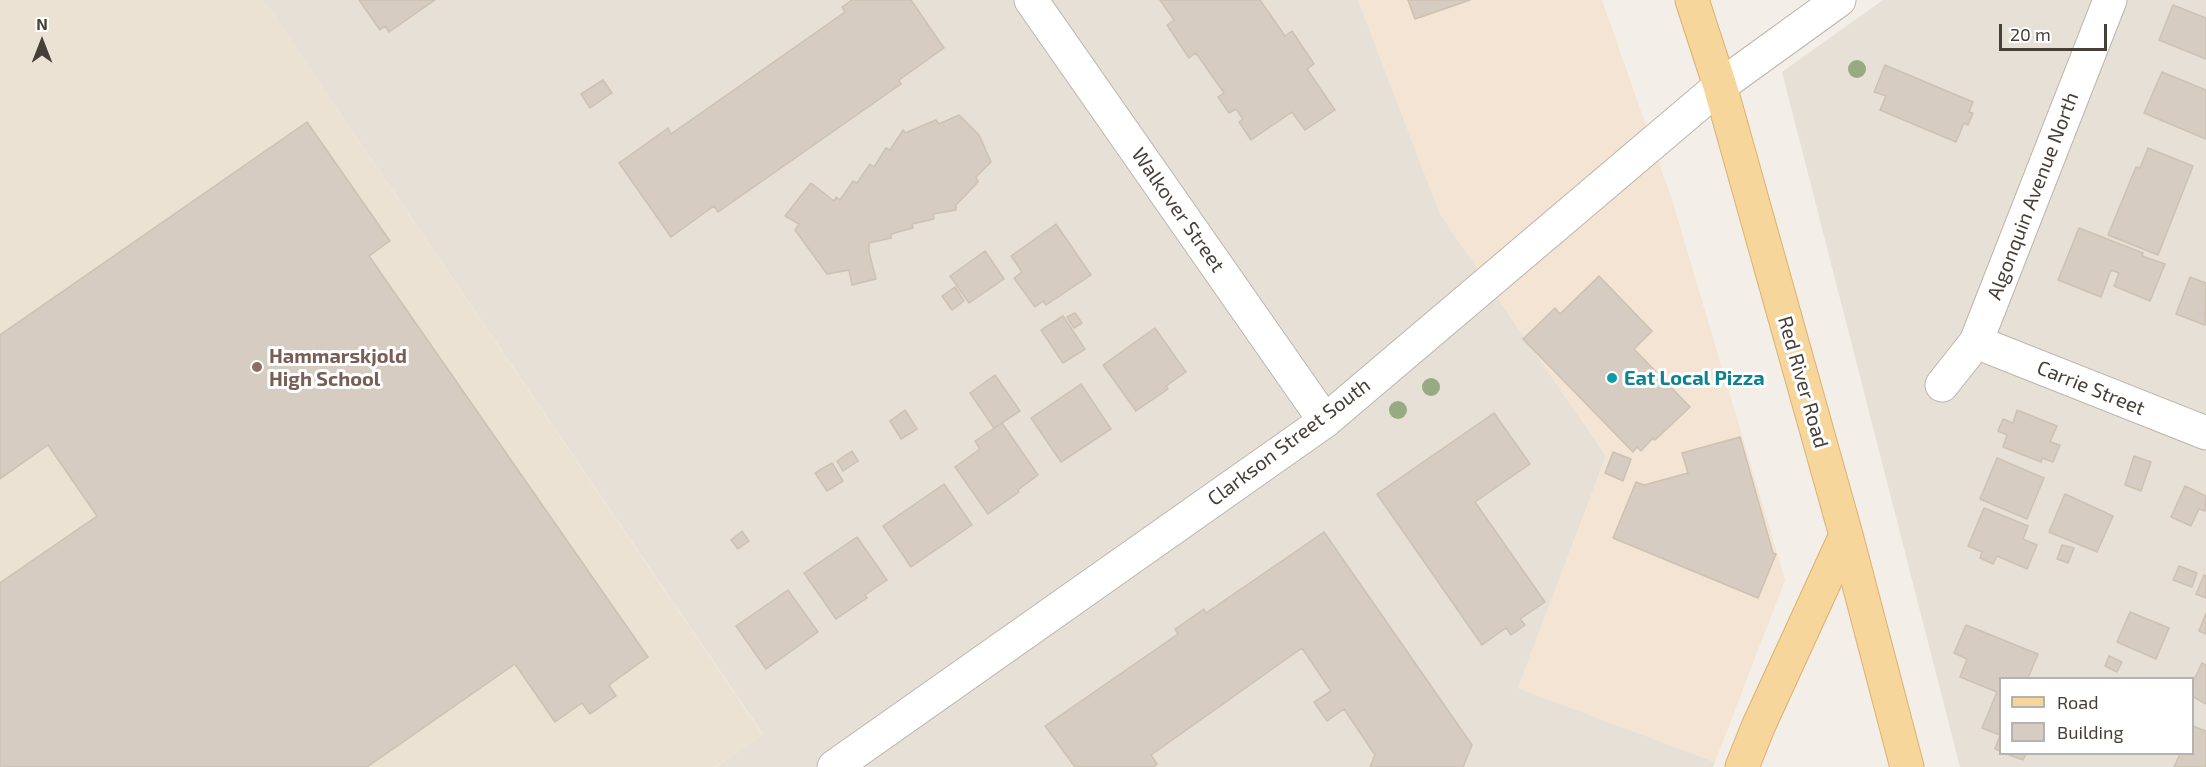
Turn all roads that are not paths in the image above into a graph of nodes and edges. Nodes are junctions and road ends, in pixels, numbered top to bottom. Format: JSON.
{"nodes":[{"id":1,"x":1031,"y":0,"type":"edge"},
{"id":2,"x":1692,"y":0,"type":"edge"},
{"id":3,"x":1839,"y":0,"type":"edge"},
{"id":4,"x":2110,"y":0,"type":"edge"},
{"id":5,"x":1720,"y":86,"type":"junction"},
{"id":6,"x":1976,"y":342,"type":"junction"},
{"id":7,"x":1942,"y":385,"type":"dead end"},
{"id":8,"x":1325,"y":421,"type":"junction"},
{"id":9,"x":2206,"y":433,"type":"edge"},
{"id":10,"x":1846,"y":535,"type":"junction"},
{"id":11,"x":834,"y":767,"type":"edge"},
{"id":12,"x":1742,"y":767,"type":"edge"},
{"id":13,"x":1907,"y":767,"type":"edge"}],
"edges":[{"from":1,"to":8,"type":"street","name":"Walkover Street"},
{"from":2,"to":5,"type":"main road","name":"Red River Road"},
{"from":3,"to":5,"type":"street","name":"Clarkson Street South"},
{"from":4,"to":6,"type":"street","name":"Algonquin Avenue North"},
{"from":5,"to":8,"type":"street","name":"Clarkson Street South"},
{"from":5,"to":10,"type":"main road","name":"Red River Road"},
{"from":6,"to":7,"type":"street","name":"Algonquin Avenue North"},
{"from":6,"to":9,"type":"street","name":"Carrie Street"},
{"from":8,"to":11,"type":"street","name":"Clarkson Street South"},
{"from":10,"to":12,"type":"main road"},
{"from":10,"to":13,"type":"main road","name":"Red River Road"}]}
